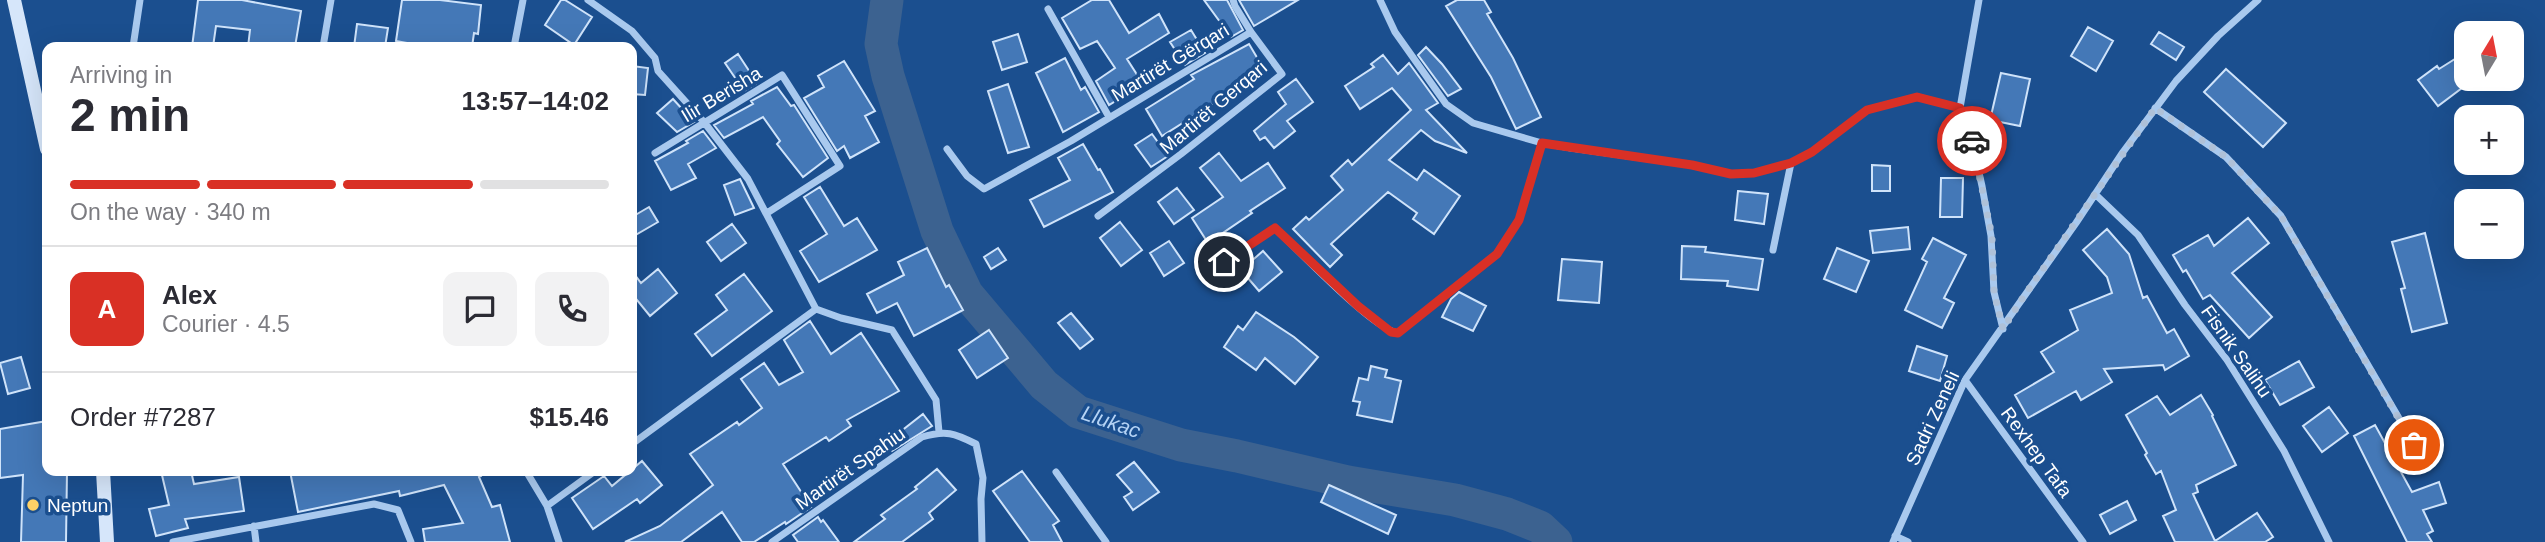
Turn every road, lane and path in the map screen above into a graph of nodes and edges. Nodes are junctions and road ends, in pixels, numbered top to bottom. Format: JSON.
{"nodes":[{"id":1,"x":14,"y":0,"type":"edge"},
{"id":2,"x":141,"y":0,"type":"edge"},
{"id":3,"x":331,"y":0,"type":"edge"},
{"id":4,"x":523,"y":0,"type":"edge"},
{"id":5,"x":588,"y":0,"type":"edge"},
{"id":6,"x":1233,"y":0,"type":"edge"},
{"id":7,"x":1380,"y":0,"type":"edge"},
{"id":8,"x":1979,"y":0,"type":"edge"},
{"id":9,"x":2258,"y":0,"type":"edge"},
{"id":10,"x":1048,"y":9,"type":"dead end"},
{"id":11,"x":1251,"y":32,"type":"junction"},
{"id":12,"x":134,"y":42,"type":"edge"},
{"id":13,"x":324,"y":42,"type":"edge"},
{"id":14,"x":515,"y":42,"type":"edge"},
{"id":15,"x":1960,"y":108,"type":"junction"},
{"id":16,"x":2155,"y":108,"type":"junction"},
{"id":17,"x":1109,"y":117,"type":"junction"},
{"id":18,"x":704,"y":122,"type":"junction"},
{"id":19,"x":42,"y":126,"type":"edge"},
{"id":20,"x":1542,"y":143,"type":"junction"},
{"id":21,"x":947,"y":149,"type":"dead end"},
{"id":22,"x":654,"y":153,"type":"dead end"},
{"id":23,"x":1791,"y":163,"type":"junction"},
{"id":24,"x":2095,"y":194,"type":"junction"},
{"id":25,"x":767,"y":213,"type":"junction"},
{"id":26,"x":1098,"y":216,"type":"dead end"},
{"id":27,"x":1773,"y":250,"type":"dead end"},
{"id":28,"x":1224,"y":262,"type":"dead end"},
{"id":29,"x":816,"y":309,"type":"junction"},
{"id":30,"x":2003,"y":329,"type":"junction"},
{"id":31,"x":1965,"y":380,"type":"junction"},
{"id":32,"x":939,"y":432,"type":"junction"},
{"id":33,"x":637,"y":440,"type":"edge"},
{"id":34,"x":2428,"y":468,"type":"dead end"},
{"id":35,"x":1056,"y":472,"type":"dead end"},
{"id":36,"x":103,"y":476,"type":"edge"},
{"id":37,"x":529,"y":476,"type":"edge"},
{"id":38,"x":588,"y":476,"type":"edge"},
{"id":39,"x":547,"y":506,"type":"junction"},
{"id":40,"x":254,"y":526,"type":"junction"},
{"id":41,"x":1894,"y":539,"type":"edge"},
{"id":42,"x":107,"y":542,"type":"edge"},
{"id":43,"x":173,"y":542,"type":"edge"},
{"id":44,"x":256,"y":542,"type":"edge"},
{"id":45,"x":411,"y":542,"type":"edge"},
{"id":46,"x":559,"y":542,"type":"edge"},
{"id":47,"x":772,"y":542,"type":"edge"},
{"id":48,"x":982,"y":542,"type":"edge"},
{"id":49,"x":1106,"y":542,"type":"edge"},
{"id":50,"x":1908,"y":542,"type":"edge"},
{"id":51,"x":2082,"y":542,"type":"edge"},
{"id":52,"x":2329,"y":542,"type":"edge"}],
"edges":[{"from":1,"to":19,"type":"street"},
{"from":2,"to":12,"type":"street"},
{"from":3,"to":13,"type":"street"},
{"from":4,"to":14,"type":"street"},
{"from":5,"to":18,"type":"street"},
{"from":6,"to":11,"type":"street","name":"Martirët Gërqari"},
{"from":7,"to":20,"type":"street"},
{"from":8,"to":15,"type":"street"},
{"from":9,"to":16,"type":"street","name":"Sadri Zeneli"},
{"from":10,"to":17,"type":"street","name":"Martirët Gërqari"},
{"from":11,"to":17,"type":"street","name":"Martirët Gërqari"},
{"from":11,"to":26,"type":"street","name":"Martirët Gerqari"},
{"from":15,"to":23,"type":"street"},
{"from":15,"to":30,"type":"street"},
{"from":16,"to":24,"type":"street","name":"Sadri Zeneli"},
{"from":16,"to":34,"type":"street"},
{"from":17,"to":21,"type":"street","name":"Martirët Gërqari"},
{"from":18,"to":22,"type":"street","name":"Ilir Berisha"},
{"from":18,"to":25,"type":"street"},
{"from":18,"to":25,"type":"street","name":"Ilir Berisha"},
{"from":20,"to":23,"type":"street"},
{"from":20,"to":28,"type":"street"},
{"from":23,"to":27,"type":"street"},
{"from":24,"to":30,"type":"street","name":"Sadri Zeneli"},
{"from":24,"to":52,"type":"street","name":"Fisnik Salihu"},
{"from":25,"to":29,"type":"street"},
{"from":29,"to":32,"type":"street"},
{"from":29,"to":33,"type":"street"},
{"from":30,"to":31,"type":"street","name":"Sadri Zeneli"},
{"from":31,"to":41,"type":"street","name":"Sadri Zeneli"},
{"from":31,"to":51,"type":"street","name":"Rexhep Tafa"},
{"from":32,"to":47,"type":"street","name":"Martirët Spahiu"},
{"from":32,"to":48,"type":"street"},
{"from":35,"to":49,"type":"street"},
{"from":36,"to":42,"type":"street"},
{"from":37,"to":39,"type":"street"},
{"from":38,"to":39,"type":"street"},
{"from":39,"to":46,"type":"street"},
{"from":40,"to":43,"type":"street"},
{"from":40,"to":44,"type":"street"},
{"from":40,"to":45,"type":"street"},
{"from":41,"to":50,"type":"street"}]}
